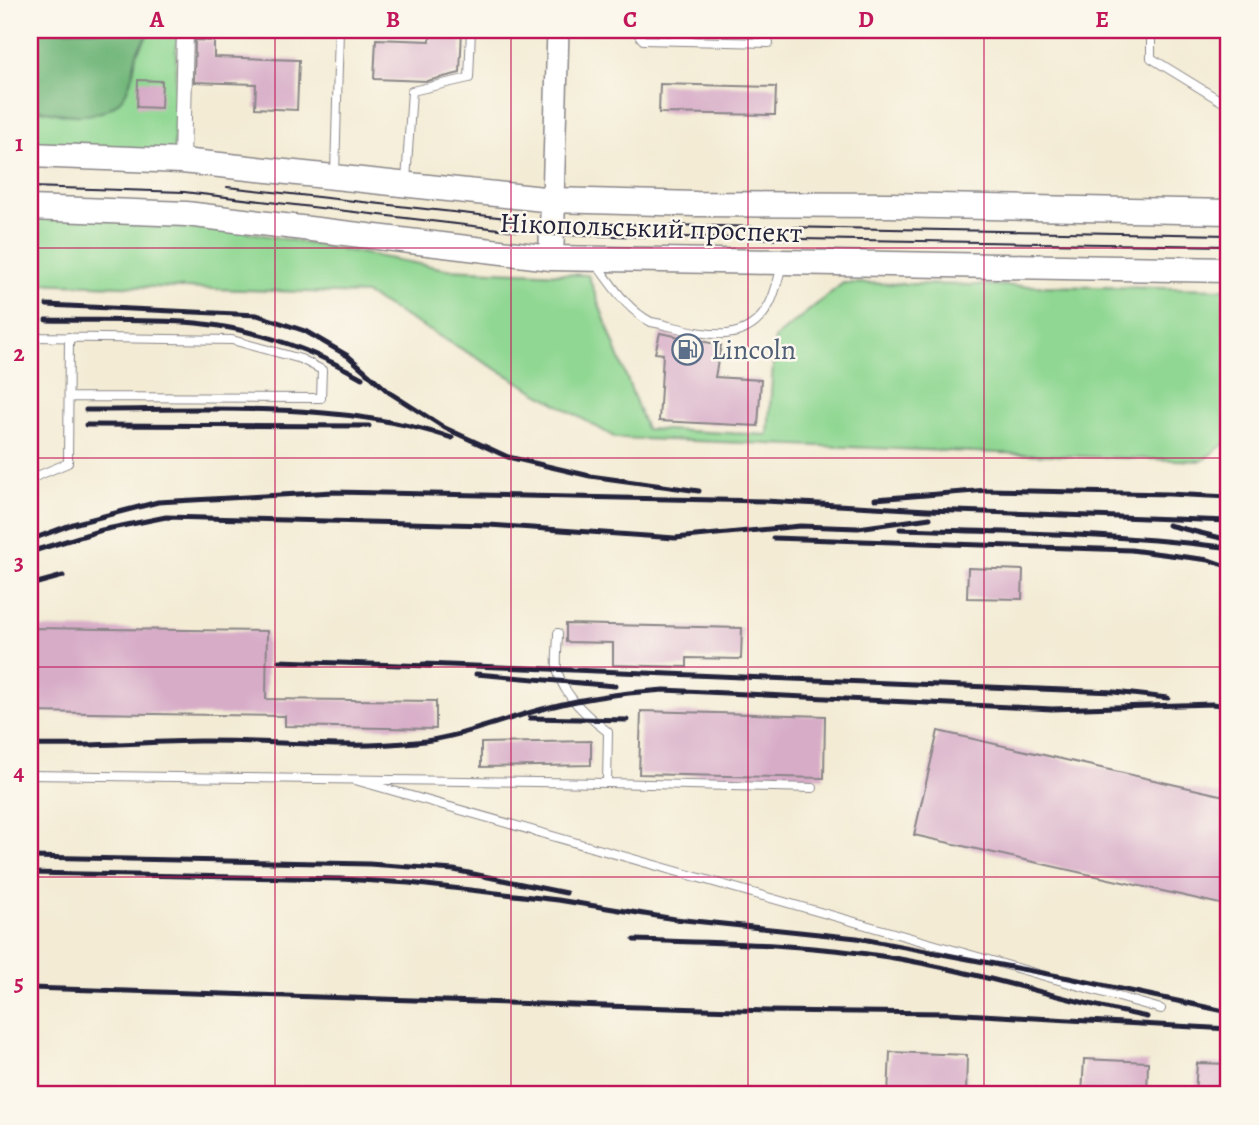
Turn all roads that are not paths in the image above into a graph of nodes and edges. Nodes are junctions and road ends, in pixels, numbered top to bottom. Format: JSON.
{"nodes":[{"id":1,"x":185,"y":30,"type":"edge"},
{"id":2,"x":339,"y":30,"type":"edge"},
{"id":3,"x":471,"y":30,"type":"edge"},
{"id":4,"x":558,"y":30,"type":"edge"},
{"id":5,"x":635,"y":30,"type":"edge"},
{"id":6,"x":1152,"y":30,"type":"edge"},
{"id":7,"x":769,"y":43,"type":"dead end"},
{"id":8,"x":1229,"y":101,"type":"edge"},
{"id":9,"x":30,"y":155,"type":"edge"},
{"id":10,"x":182,"y":161,"type":"junction"},
{"id":11,"x":335,"y":177,"type":"junction"},
{"id":12,"x":406,"y":184,"type":"junction"},
{"id":13,"x":553,"y":200,"type":"junction"},
{"id":14,"x":30,"y":208,"type":"edge"},
{"id":15,"x":1229,"y":212,"type":"edge"},
{"id":16,"x":551,"y":258,"type":"junction"},
{"id":17,"x":592,"y":259,"type":"junction"},
{"id":18,"x":783,"y":263,"type":"junction"},
{"id":19,"x":1229,"y":270,"type":"edge"},
{"id":20,"x":30,"y":332,"type":"edge"},
{"id":21,"x":69,"y":337,"type":"junction"},
{"id":22,"x":69,"y":397,"type":"junction"},
{"id":23,"x":30,"y":479,"type":"edge"},
{"id":24,"x":558,"y":633,"type":"dead end"},
{"id":25,"x":30,"y":775,"type":"edge"},
{"id":26,"x":355,"y":780,"type":"junction"},
{"id":27,"x":607,"y":783,"type":"junction"},
{"id":28,"x":813,"y":788,"type":"dead end"},
{"id":29,"x":1161,"y":1009,"type":"dead end"}],
"edges":[{"from":1,"to":10,"type":"street"},
{"from":2,"to":11,"type":"lane"},
{"from":3,"to":12,"type":"lane"},
{"from":4,"to":13,"type":"main road"},
{"from":5,"to":7,"type":"lane"},
{"from":6,"to":8,"type":"lane"},
{"from":9,"to":10,"type":"main road","name":"Нікопольський проспект"},
{"from":10,"to":11,"type":"main road","name":"Нікопольський проспект"},
{"from":11,"to":12,"type":"main road","name":"Нікопольський проспект"},
{"from":12,"to":13,"type":"main road","name":"Нікопольський проспект"},
{"from":13,"to":15,"type":"main road","name":"Нікопольський проспект"},
{"from":13,"to":16,"type":"main road"},
{"from":14,"to":16,"type":"main road","name":"Нікопольський проспект"},
{"from":16,"to":17,"type":"main road","name":"Нікопольський проспект"},
{"from":17,"to":18,"type":"main road","name":"Нікопольський проспект"},
{"from":17,"to":18,"type":"lane"},
{"from":18,"to":19,"type":"main road","name":"Нікопольський проспект"},
{"from":20,"to":21,"type":"lane"},
{"from":21,"to":22,"type":"lane"},
{"from":21,"to":22,"type":"lane"},
{"from":22,"to":23,"type":"lane"},
{"from":24,"to":27,"type":"lane"},
{"from":25,"to":26,"type":"lane"},
{"from":26,"to":27,"type":"lane"},
{"from":26,"to":29,"type":"lane"},
{"from":27,"to":28,"type":"lane"}]}
